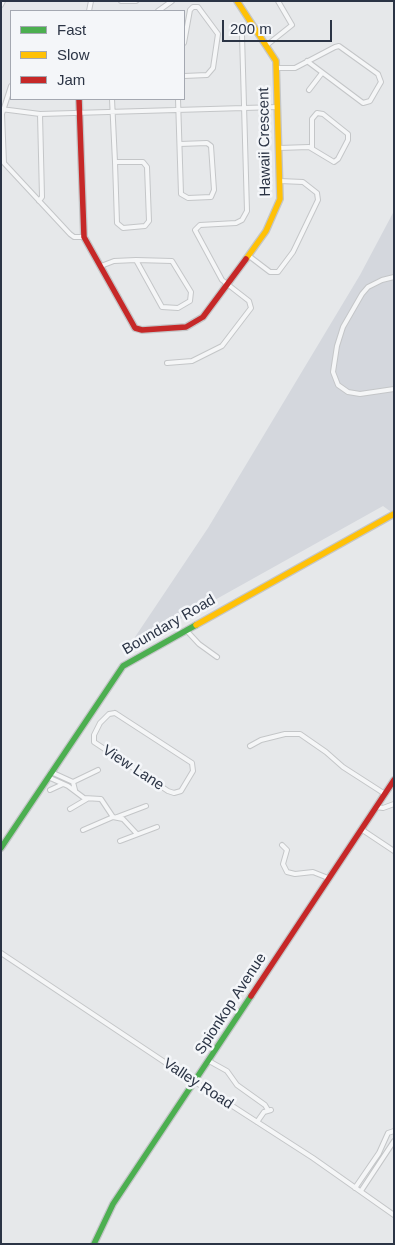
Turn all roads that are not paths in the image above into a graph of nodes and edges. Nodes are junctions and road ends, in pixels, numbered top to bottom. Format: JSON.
{"nodes":[{"id":1,"x":3,"y":1,"type":"edge"},
{"id":2,"x":121,"y":1,"type":"edge"},
{"id":3,"x":136,"y":1,"type":"edge"},
{"id":4,"x":172,"y":1,"type":"edge"},
{"id":5,"x":237,"y":1,"type":"edge"},
{"id":6,"x":278,"y":1,"type":"edge"},
{"id":7,"x":1,"y":5,"type":"edge"},
{"id":8,"x":159,"y":10,"type":"edge"},
{"id":9,"x":252,"y":23,"type":"junction"},
{"id":10,"x":185,"y":38,"type":"edge"},
{"id":11,"x":267,"y":45,"type":"junction"},
{"id":12,"x":307,"y":61,"type":"junction"},
{"id":13,"x":276,"y":68,"type":"junction"},
{"id":14,"x":322,"y":73,"type":"junction"},
{"id":15,"x":185,"y":76,"type":"edge"},
{"id":16,"x":10,"y":89,"type":"edge"},
{"id":17,"x":309,"y":90,"type":"dead end"},
{"id":18,"x":78,"y":100,"type":"edge"},
{"id":19,"x":112,"y":100,"type":"edge"},
{"id":20,"x":178,"y":100,"type":"edge"},
{"id":21,"x":278,"y":107,"type":"junction"},
{"id":22,"x":244,"y":108,"type":"junction"},
{"id":23,"x":2,"y":109,"type":"edge"},
{"id":24,"x":178,"y":110,"type":"junction"},
{"id":25,"x":112,"y":112,"type":"junction"},
{"id":26,"x":79,"y":113,"type":"junction"},
{"id":27,"x":40,"y":114,"type":"junction"},
{"id":28,"x":180,"y":144,"type":"junction"},
{"id":29,"x":279,"y":148,"type":"junction"},
{"id":30,"x":312,"y":148,"type":"junction"},
{"id":31,"x":115,"y":162,"type":"junction"},
{"id":32,"x":280,"y":181,"type":"junction"},
{"id":33,"x":39,"y":201,"type":"junction"},
{"id":34,"x":84,"y":237,"type":"junction"},
{"id":35,"x":249,"y":256,"type":"junction"},
{"id":36,"x":136,"y":260,"type":"junction"},
{"id":37,"x":101,"y":266,"type":"junction"},
{"id":38,"x":394,"y":277,"type":"edge"},
{"id":39,"x":227,"y":284,"type":"junction"},
{"id":40,"x":167,"y":363,"type":"dead end"},
{"id":41,"x":394,"y":389,"type":"edge"},
{"id":42,"x":394,"y":514,"type":"edge"},
{"id":43,"x":186,"y":630,"type":"junction"},
{"id":44,"x":217,"y":656,"type":"dead end"},
{"id":45,"x":94,"y":720,"type":"junction"},
{"id":46,"x":250,"y":746,"type":"dead end"},
{"id":47,"x":98,"y":770,"type":"dead end"},
{"id":48,"x":50,"y":774,"type":"junction"},
{"id":49,"x":394,"y":780,"type":"edge"},
{"id":50,"x":65,"y":782,"type":"junction"},
{"id":51,"x":73,"y":782,"type":"junction"},
{"id":52,"x":50,"y":790,"type":"dead end"},
{"id":53,"x":75,"y":790,"type":"junction"},
{"id":54,"x":385,"y":794,"type":"junction"},
{"id":55,"x":88,"y":799,"type":"junction"},
{"id":56,"x":394,"y":804,"type":"edge"},
{"id":57,"x":146,"y":806,"type":"dead end"},
{"id":58,"x":376,"y":807,"type":"junction"},
{"id":59,"x":70,"y":809,"type":"dead end"},
{"id":60,"x":115,"y":817,"type":"junction"},
{"id":61,"x":157,"y":827,"type":"dead end"},
{"id":62,"x":361,"y":829,"type":"junction"},
{"id":63,"x":83,"y":830,"type":"dead end"},
{"id":64,"x":137,"y":834,"type":"junction"},
{"id":65,"x":120,"y":841,"type":"dead end"},
{"id":66,"x":282,"y":845,"type":"dead end"},
{"id":67,"x":1,"y":848,"type":"edge"},
{"id":68,"x":394,"y":851,"type":"edge"},
{"id":69,"x":328,"y":878,"type":"junction"},
{"id":70,"x":1,"y":953,"type":"edge"},
{"id":71,"x":209,"y":1061,"type":"junction"},
{"id":72,"x":195,"y":1082,"type":"junction"},
{"id":73,"x":257,"y":1122,"type":"junction"},
{"id":74,"x":394,"y":1131,"type":"edge"},
{"id":75,"x":394,"y":1141,"type":"edge"},
{"id":76,"x":355,"y":1188,"type":"junction"},
{"id":77,"x":360,"y":1191,"type":"junction"},
{"id":78,"x":394,"y":1216,"type":"edge"},
{"id":79,"x":94,"y":1244,"type":"edge"}],
"edges":[{"from":1,"to":7,"type":"street"},
{"from":2,"to":3,"type":"street"},
{"from":4,"to":8,"type":"street"},
{"from":5,"to":9,"type":"street","name":"Hawaii Crescent"},
{"from":6,"to":11,"type":"street"},
{"from":9,"to":11,"type":"street","name":"Hawaii Crescent"},
{"from":9,"to":22,"type":"street"},
{"from":10,"to":15,"type":"street"},
{"from":11,"to":13,"type":"street","name":"Hawaii Crescent"},
{"from":12,"to":13,"type":"street"},
{"from":12,"to":14,"type":"street"},
{"from":12,"to":14,"type":"street"},
{"from":13,"to":21,"type":"street","name":"Hawaii Crescent"},
{"from":14,"to":17,"type":"street"},
{"from":16,"to":23,"type":"street"},
{"from":18,"to":26,"type":"street","name":"Hawaii Crescent"},
{"from":19,"to":25,"type":"street"},
{"from":20,"to":24,"type":"street"},
{"from":21,"to":22,"type":"street"},
{"from":21,"to":29,"type":"street","name":"Hawaii Crescent"},
{"from":22,"to":24,"type":"street"},
{"from":22,"to":39,"type":"street"},
{"from":23,"to":27,"type":"street"},
{"from":23,"to":33,"type":"street"},
{"from":24,"to":25,"type":"street"},
{"from":24,"to":28,"type":"street"},
{"from":25,"to":26,"type":"street"},
{"from":25,"to":31,"type":"street"},
{"from":26,"to":27,"type":"street"},
{"from":26,"to":34,"type":"street","name":"Hawaii Crescent"},
{"from":27,"to":33,"type":"street"},
{"from":28,"to":28,"type":"street"},
{"from":29,"to":30,"type":"street"},
{"from":29,"to":32,"type":"street","name":"Hawaii Crescent"},
{"from":30,"to":30,"type":"street"},
{"from":31,"to":31,"type":"street"},
{"from":32,"to":35,"type":"street","name":"Hawaii Crescent"},
{"from":32,"to":35,"type":"street"},
{"from":33,"to":34,"type":"street"},
{"from":34,"to":37,"type":"street","name":"Hawaii Crescent"},
{"from":35,"to":39,"type":"street","name":"Hawaii Crescent"},
{"from":36,"to":36,"type":"street"},
{"from":36,"to":37,"type":"street"},
{"from":37,"to":39,"type":"street","name":"Hawaii Crescent"},
{"from":38,"to":41,"type":"street"},
{"from":39,"to":40,"type":"street"},
{"from":42,"to":43,"type":"street","name":"Boundary Road"},
{"from":43,"to":44,"type":"street"},
{"from":43,"to":45,"type":"street","name":"Boundary Road"},
{"from":45,"to":45,"type":"street","name":"View Lane"},
{"from":45,"to":48,"type":"street","name":"Boundary Road"},
{"from":46,"to":54,"type":"street"},
{"from":47,"to":51,"type":"street"},
{"from":48,"to":50,"type":"street"},
{"from":48,"to":67,"type":"street","name":"Boundary Road"},
{"from":49,"to":54,"type":"street","name":"Spionkop Avenue"},
{"from":50,"to":51,"type":"street"},
{"from":50,"to":52,"type":"street"},
{"from":50,"to":53,"type":"street"},
{"from":51,"to":53,"type":"street"},
{"from":53,"to":55,"type":"street"},
{"from":54,"to":58,"type":"street","name":"Spionkop Avenue"},
{"from":55,"to":59,"type":"street"},
{"from":55,"to":60,"type":"street"},
{"from":56,"to":58,"type":"street"},
{"from":57,"to":60,"type":"street"},
{"from":58,"to":62,"type":"street","name":"Spionkop Avenue"},
{"from":60,"to":63,"type":"street"},
{"from":60,"to":64,"type":"street"},
{"from":61,"to":64,"type":"street"},
{"from":62,"to":68,"type":"street"},
{"from":62,"to":69,"type":"street","name":"Spionkop Avenue"},
{"from":64,"to":65,"type":"street"},
{"from":66,"to":69,"type":"street"},
{"from":69,"to":71,"type":"street","name":"Spionkop Avenue"},
{"from":70,"to":72,"type":"street","name":"Valley Road"},
{"from":71,"to":72,"type":"street","name":"Spionkop Avenue"},
{"from":71,"to":73,"type":"street"},
{"from":72,"to":73,"type":"street","name":"Valley Road"},
{"from":72,"to":79,"type":"street","name":"Spionkop Avenue"},
{"from":73,"to":76,"type":"street","name":"Valley Road"},
{"from":74,"to":76,"type":"street"},
{"from":75,"to":77,"type":"street"},
{"from":76,"to":77,"type":"street","name":"Valley Road"},
{"from":77,"to":78,"type":"street","name":"Valley Road"}]}
